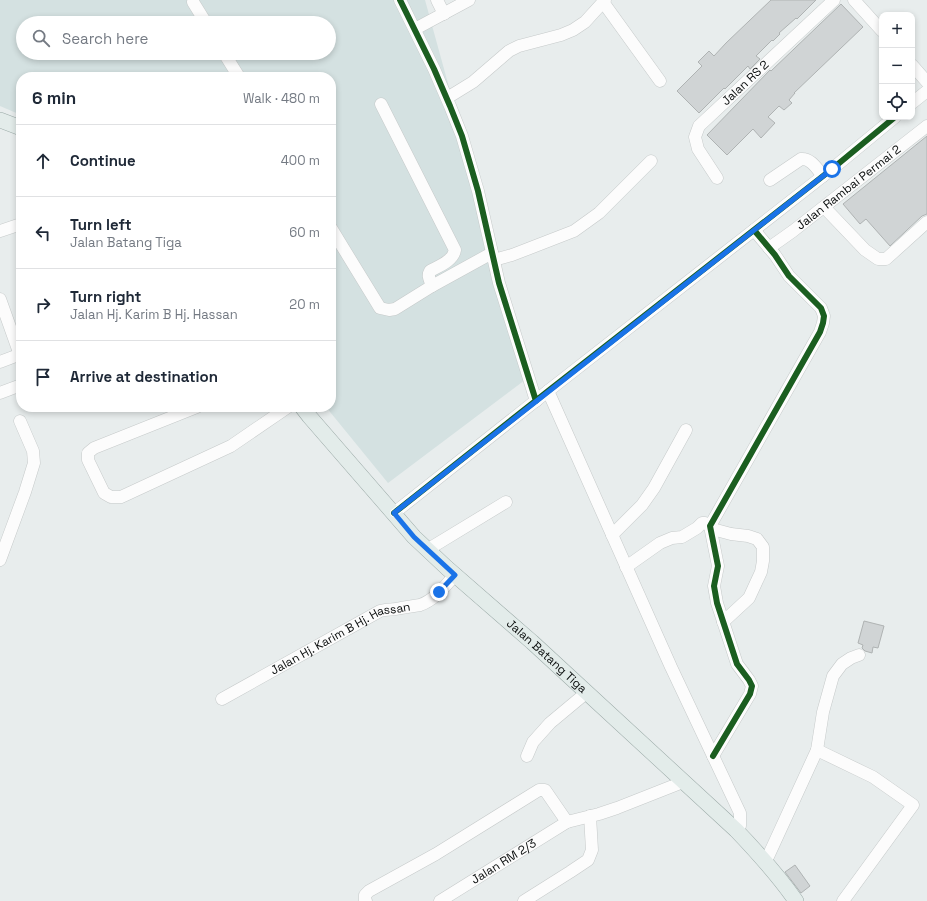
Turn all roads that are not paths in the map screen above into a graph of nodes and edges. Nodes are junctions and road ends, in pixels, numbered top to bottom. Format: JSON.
{"nodes":[{"id":1,"x":400,"y":0,"type":"edge"},
{"id":2,"x":437,"y":0,"type":"edge"},
{"id":3,"x":469,"y":0,"type":"edge"},
{"id":4,"x":834,"y":0,"type":"edge"},
{"id":5,"x":854,"y":0,"type":"edge"},
{"id":6,"x":604,"y":1,"type":"edge"},
{"id":7,"x":192,"y":2,"type":"dead end"},
{"id":8,"x":444,"y":14,"type":"junction"},
{"id":9,"x":201,"y":16,"type":"edge"},
{"id":10,"x":879,"y":28,"type":"edge"},
{"id":11,"x":415,"y":29,"type":"junction"},
{"id":12,"x":228,"y":60,"type":"edge"},
{"id":13,"x":915,"y":68,"type":"edge"},
{"id":14,"x":236,"y":72,"type":"edge"},
{"id":15,"x":660,"y":81,"type":"dead end"},
{"id":16,"x":927,"y":82,"type":"edge"},
{"id":17,"x":927,"y":91,"type":"edge"},
{"id":18,"x":447,"y":98,"type":"junction"},
{"id":19,"x":915,"y":101,"type":"edge"},
{"id":20,"x":381,"y":104,"type":"dead end"},
{"id":21,"x":0,"y":120,"type":"edge"},
{"id":22,"x":891,"y":120,"type":"edge"},
{"id":23,"x":16,"y":126,"type":"edge"},
{"id":24,"x":927,"y":126,"type":"edge"},
{"id":25,"x":651,"y":161,"type":"dead end"},
{"id":26,"x":823,"y":176,"type":"junction"},
{"id":27,"x":718,"y":178,"type":"dead end"},
{"id":28,"x":770,"y":180,"type":"dead end"},
{"id":29,"x":824,"y":207,"type":"junction"},
{"id":30,"x":927,"y":222,"type":"edge"},
{"id":31,"x":16,"y":226,"type":"edge"},
{"id":32,"x":754,"y":230,"type":"junction"},
{"id":33,"x":0,"y":231,"type":"edge"},
{"id":34,"x":336,"y":236,"type":"edge"},
{"id":35,"x":769,"y":248,"type":"junction"},
{"id":36,"x":493,"y":256,"type":"junction"},
{"id":37,"x":432,"y":286,"type":"junction"},
{"id":38,"x":0,"y":299,"type":"edge"},
{"id":39,"x":16,"y":342,"type":"edge"},
{"id":40,"x":16,"y":357,"type":"edge"},
{"id":41,"x":0,"y":362,"type":"edge"},
{"id":42,"x":16,"y":387,"type":"edge"},
{"id":43,"x":548,"y":391,"type":"junction"},
{"id":44,"x":0,"y":393,"type":"edge"},
{"id":45,"x":536,"y":401,"type":"junction"},
{"id":46,"x":184,"y":412,"type":"edge"},
{"id":47,"x":281,"y":412,"type":"edge"},
{"id":48,"x":306,"y":412,"type":"edge"},
{"id":49,"x":20,"y":421,"type":"dead end"},
{"id":50,"x":686,"y":430,"type":"dead end"},
{"id":51,"x":506,"y":502,"type":"dead end"},
{"id":52,"x":394,"y":513,"type":"junction"},
{"id":53,"x":710,"y":526,"type":"junction"},
{"id":54,"x":612,"y":535,"type":"junction"},
{"id":55,"x":427,"y":550,"type":"junction"},
{"id":56,"x":0,"y":560,"type":"edge"},
{"id":57,"x":626,"y":567,"type":"junction"},
{"id":58,"x":455,"y":575,"type":"junction"},
{"id":59,"x":723,"y":622,"type":"junction"},
{"id":60,"x":859,"y":655,"type":"dead end"},
{"id":61,"x":586,"y":693,"type":"junction"},
{"id":62,"x":222,"y":699,"type":"dead end"},
{"id":63,"x":816,"y":750,"type":"junction"},
{"id":64,"x":527,"y":756,"type":"dead end"},
{"id":65,"x":713,"y":756,"type":"junction"},
{"id":66,"x":683,"y":782,"type":"junction"},
{"id":67,"x":590,"y":816,"type":"junction"},
{"id":68,"x":567,"y":822,"type":"junction"},
{"id":69,"x":736,"y":830,"type":"junction"},
{"id":70,"x":766,"y":861,"type":"junction"},
{"id":71,"x":366,"y":901,"type":"edge"},
{"id":72,"x":440,"y":901,"type":"edge"},
{"id":73,"x":524,"y":901,"type":"edge"},
{"id":74,"x":796,"y":901,"type":"edge"},
{"id":75,"x":843,"y":901,"type":"edge"}],
"edges":[{"from":1,"to":11,"type":"street"},
{"from":2,"to":8,"type":"street"},
{"from":3,"to":8,"type":"street"},
{"from":4,"to":27,"type":"street","name":"Jalan RS 2"},
{"from":5,"to":10,"type":"street"},
{"from":6,"to":15,"type":"street"},
{"from":6,"to":18,"type":"street"},
{"from":7,"to":9,"type":"street"},
{"from":8,"to":11,"type":"street"},
{"from":11,"to":18,"type":"street"},
{"from":12,"to":14,"type":"street"},
{"from":13,"to":16,"type":"street"},
{"from":17,"to":19,"type":"street"},
{"from":18,"to":36,"type":"street"},
{"from":20,"to":37,"type":"street"},
{"from":21,"to":23,"type":"main road"},
{"from":22,"to":26,"type":"street"},
{"from":24,"to":29,"type":"street","name":"Jalan Rambai Permai 2"},
{"from":25,"to":36,"type":"street"},
{"from":26,"to":28,"type":"street"},
{"from":26,"to":32,"type":"street"},
{"from":29,"to":30,"type":"street"},
{"from":29,"to":35,"type":"street","name":"Jalan Rambai Permai 2"},
{"from":31,"to":33,"type":"street"},
{"from":32,"to":35,"type":"street"},
{"from":32,"to":43,"type":"street"},
{"from":34,"to":37,"type":"street"},
{"from":35,"to":53,"type":"street"},
{"from":36,"to":37,"type":"street"},
{"from":36,"to":45,"type":"street"},
{"from":38,"to":39,"type":"street"},
{"from":40,"to":41,"type":"street"},
{"from":42,"to":44,"type":"street"},
{"from":43,"to":45,"type":"street"},
{"from":43,"to":54,"type":"street"},
{"from":45,"to":52,"type":"street"},
{"from":46,"to":47,"type":"street"},
{"from":48,"to":52,"type":"main road","name":"Jalan Batang Tiga"},
{"from":49,"to":56,"type":"street"},
{"from":50,"to":54,"type":"street"},
{"from":51,"to":55,"type":"street"},
{"from":52,"to":55,"type":"main road","name":"Jalan Batang Tiga"},
{"from":53,"to":57,"type":"street"},
{"from":53,"to":59,"type":"street"},
{"from":53,"to":59,"type":"street"},
{"from":54,"to":57,"type":"street"},
{"from":55,"to":58,"type":"main road","name":"Jalan Batang Tiga"},
{"from":57,"to":65,"type":"street"},
{"from":58,"to":61,"type":"main road","name":"Jalan Batang Tiga"},
{"from":58,"to":62,"type":"street","name":"Jalan Hj. Karim B Hj. Hassan"},
{"from":59,"to":65,"type":"street"},
{"from":60,"to":63,"type":"street"},
{"from":61,"to":64,"type":"street"},
{"from":61,"to":66,"type":"main road","name":"Jalan Batang Tiga"},
{"from":63,"to":70,"type":"street"},
{"from":63,"to":75,"type":"street"},
{"from":65,"to":69,"type":"street"},
{"from":66,"to":67,"type":"street","name":"Jalan RM 2/3"},
{"from":66,"to":69,"type":"main road","name":"Jalan Batang Tiga"},
{"from":67,"to":68,"type":"street","name":"Jalan RM 2/3"},
{"from":67,"to":73,"type":"street"},
{"from":68,"to":71,"type":"street"},
{"from":68,"to":72,"type":"street","name":"Jalan RM 2/3"},
{"from":69,"to":70,"type":"main road","name":"Jalan Batang Tiga"},
{"from":70,"to":74,"type":"main road","name":"Jalan Batang Tiga"}]}
